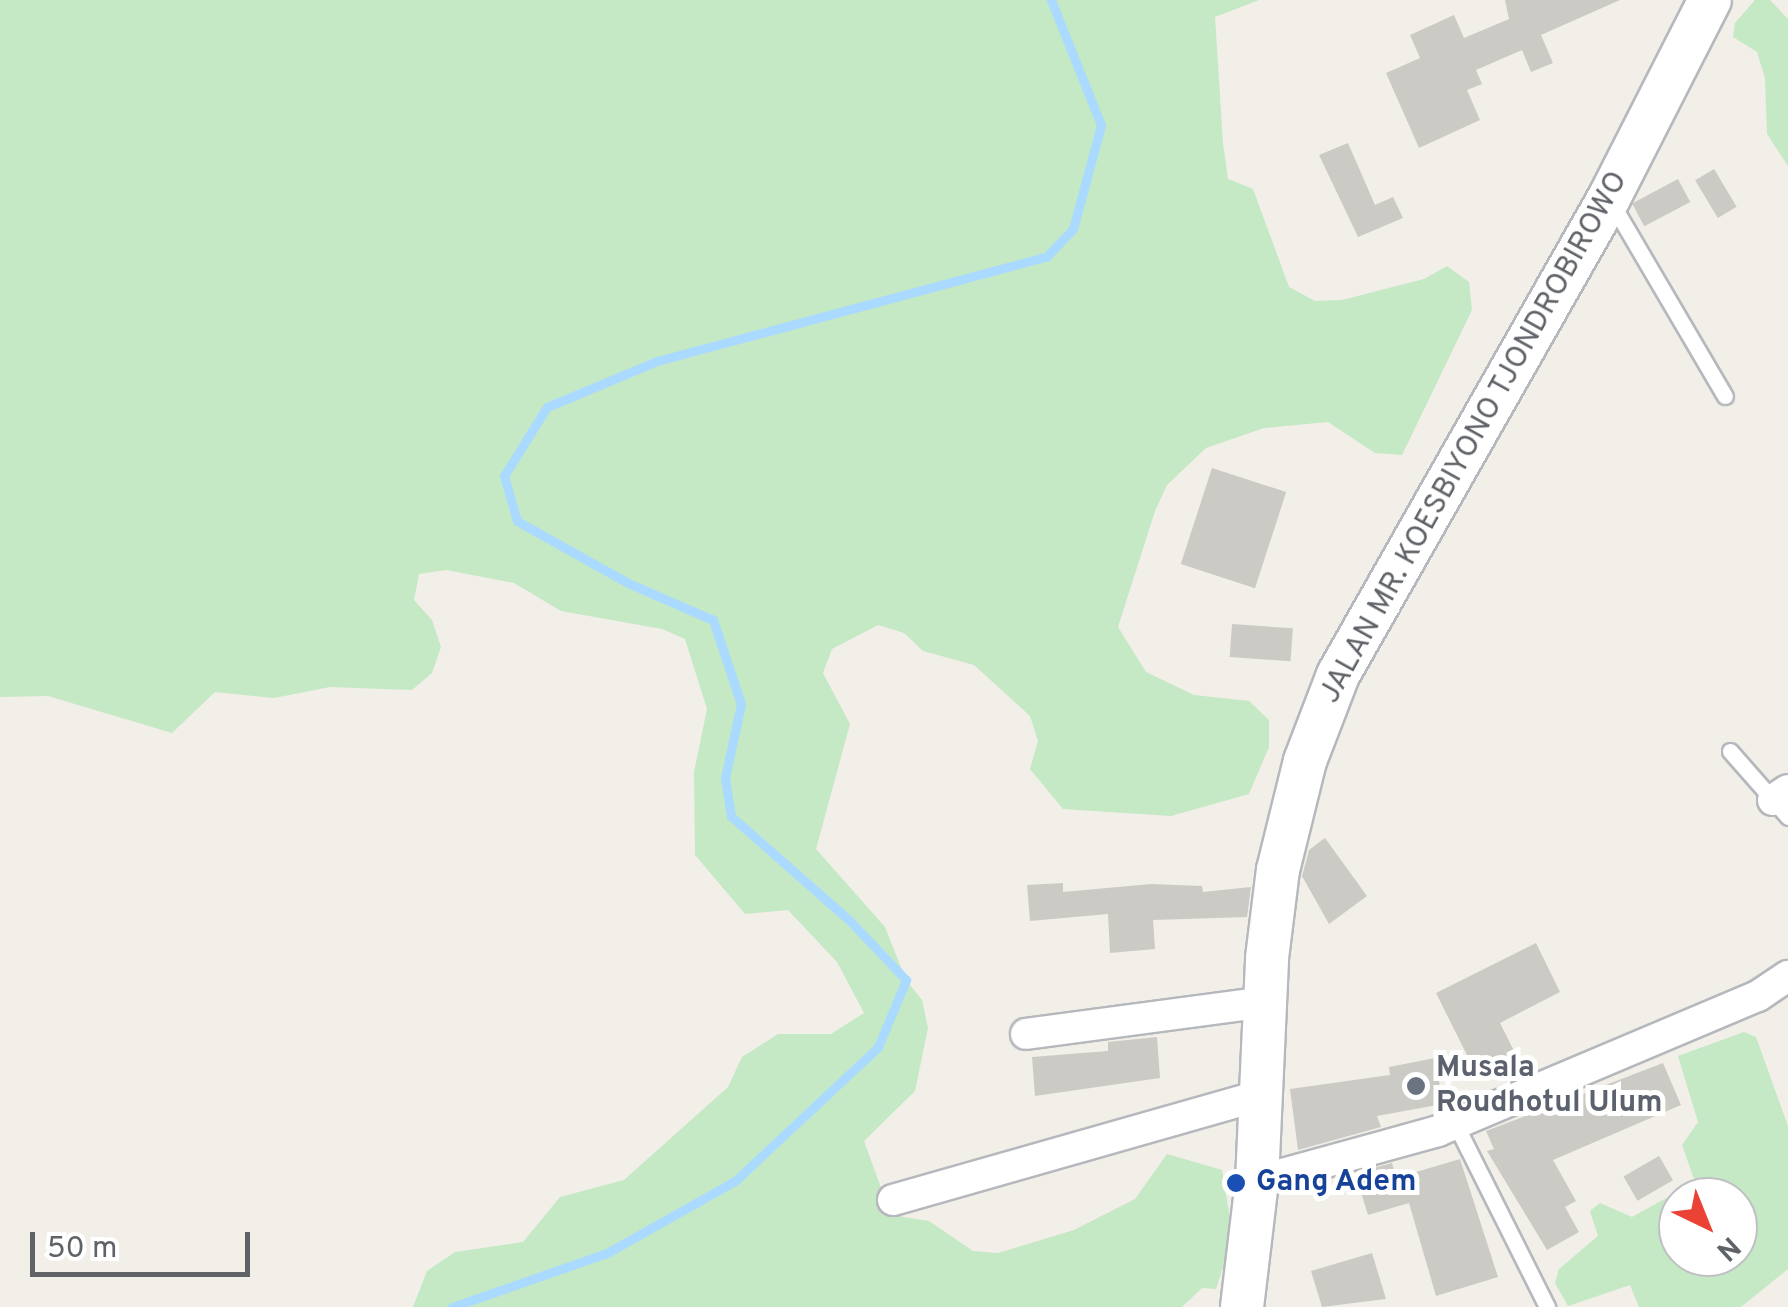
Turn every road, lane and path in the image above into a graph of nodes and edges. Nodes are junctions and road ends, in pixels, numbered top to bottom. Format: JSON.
{"nodes":[{"id":1,"x":1710,"y":0,"type":"edge"},
{"id":2,"x":1609,"y":198,"type":"junction"},
{"id":3,"x":1725,"y":396,"type":"dead end"},
{"id":4,"x":1730,"y":751,"type":"dead end"},
{"id":5,"x":1783,"y":802,"type":"edge"},
{"id":6,"x":1788,"y":976,"type":"edge"},
{"id":7,"x":1265,"y":1002,"type":"junction"},
{"id":8,"x":1026,"y":1034,"type":"dead end"},
{"id":9,"x":1261,"y":1095,"type":"junction"},
{"id":10,"x":1456,"y":1123,"type":"junction"},
{"id":11,"x":1258,"y":1181,"type":"junction"},
{"id":12,"x":893,"y":1200,"type":"dead end"},
{"id":13,"x":1242,"y":1307,"type":"edge"},
{"id":14,"x":1547,"y":1307,"type":"edge"}],
"edges":[{"from":1,"to":2,"type":"main road","name":"JALAN MR. KOESBIYONO TJONDROBIROWO"},
{"from":2,"to":3,"type":"lane"},
{"from":2,"to":7,"type":"main road","name":"JALAN MR. KOESBIYONO TJONDROBIROWO"},
{"from":4,"to":5,"type":"lane"},
{"from":6,"to":10,"type":"street"},
{"from":7,"to":8,"type":"street"},
{"from":7,"to":9,"type":"main road","name":"JALAN MR. KOESBIYONO TJONDROBIROWO"},
{"from":9,"to":11,"type":"main road","name":"JALAN MR. KOESBIYONO TJONDROBIROWO"},
{"from":9,"to":12,"type":"street"},
{"from":10,"to":11,"type":"street"},
{"from":10,"to":14,"type":"lane"},
{"from":11,"to":13,"type":"main road","name":"JALAN MR. KOESBIYONO TJONDROBIROWO"}]}
